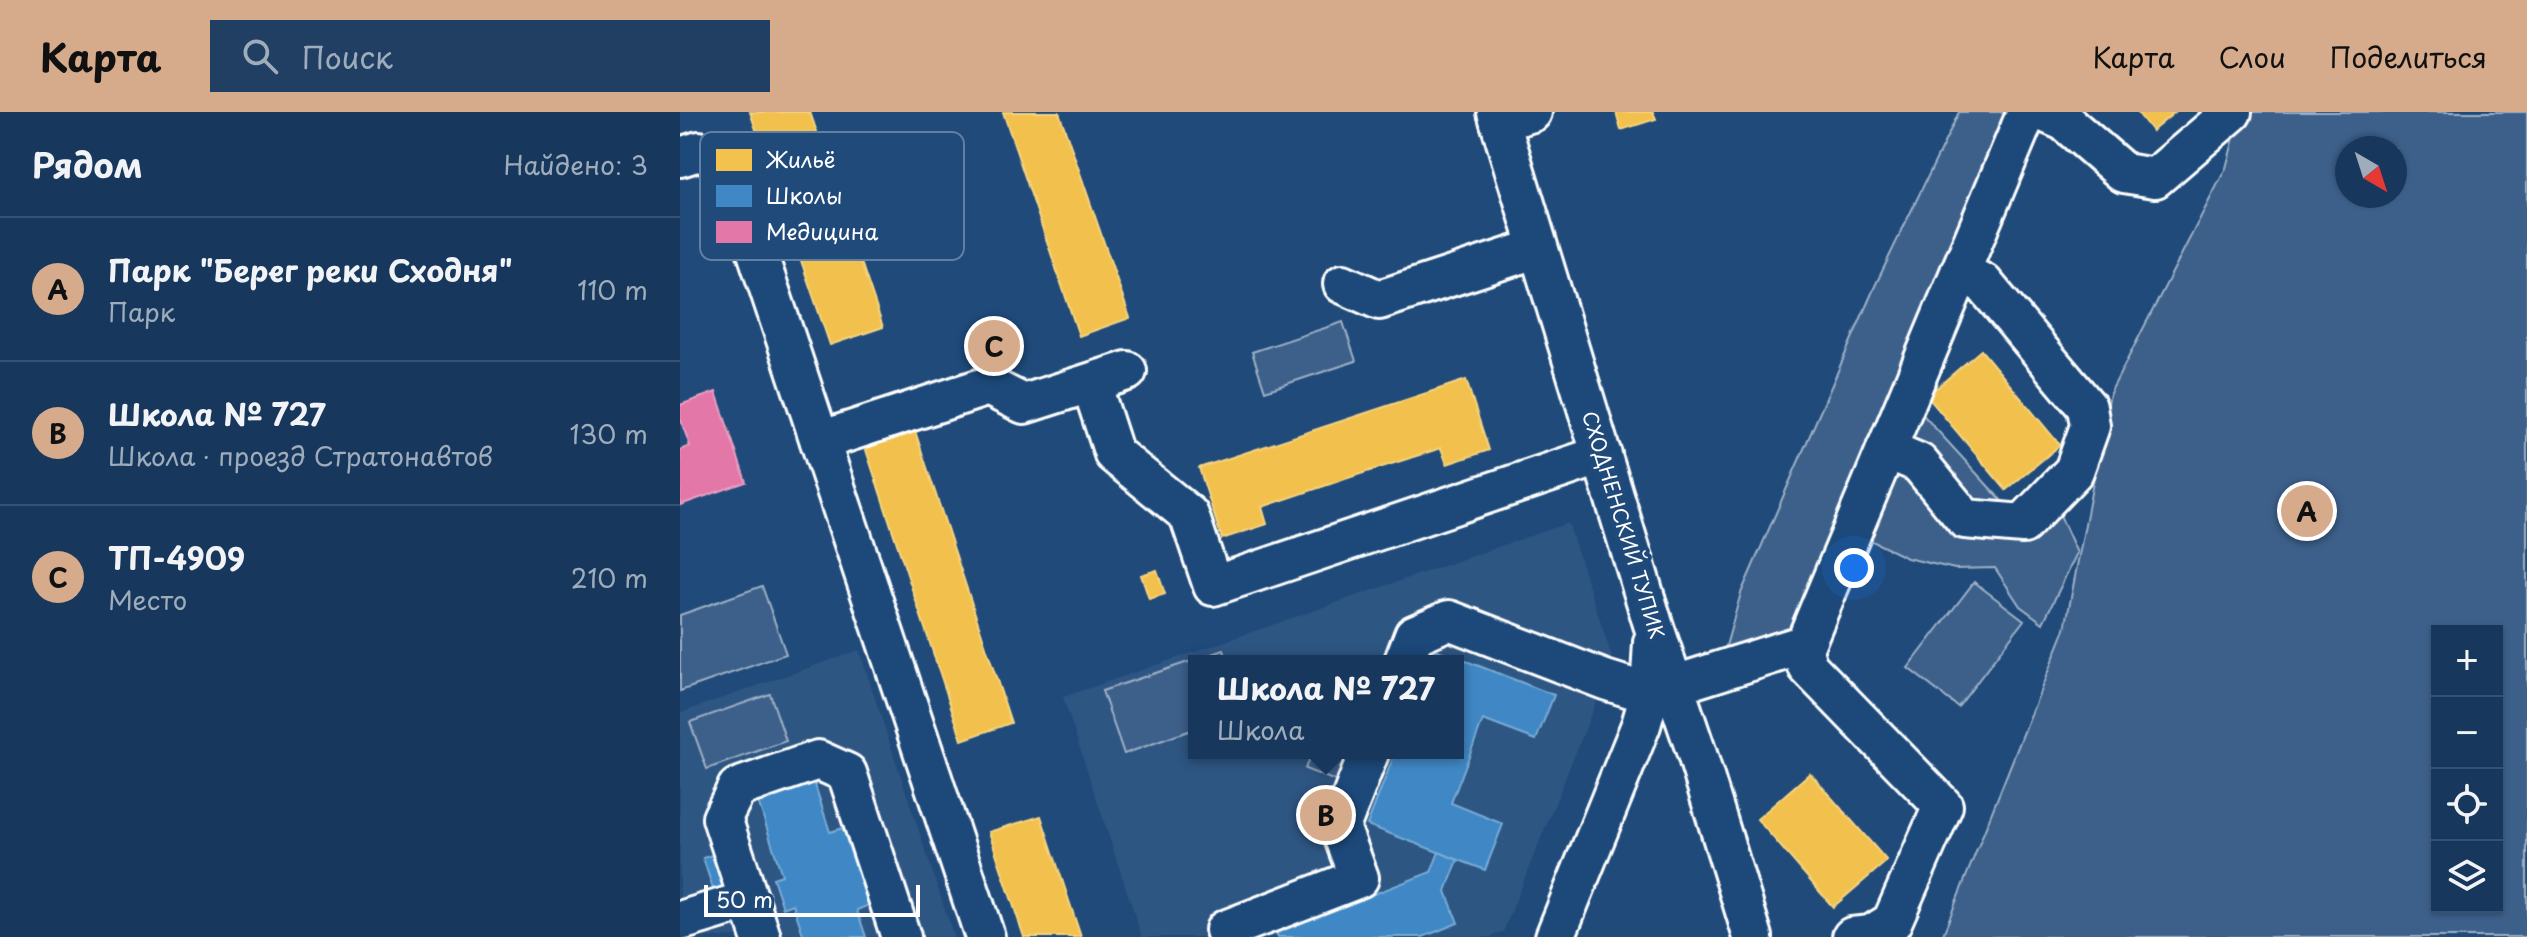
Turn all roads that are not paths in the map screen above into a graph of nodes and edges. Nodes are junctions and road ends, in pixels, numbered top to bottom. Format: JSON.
{"nodes":[{"id":1,"x":2027,"y":112,"type":"edge"},
{"id":2,"x":2043,"y":112,"type":"edge"},
{"id":3,"x":2232,"y":112,"type":"edge"},
{"id":4,"x":1510,"y":115,"type":"edge"},
{"id":5,"x":700,"y":151,"type":"edge"},
{"id":6,"x":680,"y":157,"type":"edge"},
{"id":7,"x":1538,"y":248,"type":"junction"},
{"id":8,"x":760,"y":260,"type":"edge"},
{"id":9,"x":1960,"y":273,"type":"junction"},
{"id":10,"x":1343,"y":284,"type":"dead end"},
{"id":11,"x":1127,"y":371,"type":"dead end"},
{"id":12,"x":1091,"y":383,"type":"junction"},
{"id":13,"x":820,"y":441,"type":"junction"},
{"id":14,"x":1886,"y":449,"type":"junction"},
{"id":15,"x":1602,"y":455,"type":"junction"},
{"id":16,"x":1801,"y":646,"type":"junction"},
{"id":17,"x":1406,"y":655,"type":"edge"},
{"id":18,"x":1663,"y":690,"type":"junction"},
{"id":19,"x":1367,"y":759,"type":"edge"},
{"id":20,"x":749,"y":900,"type":"junction"},
{"id":21,"x":680,"y":921,"type":"edge"},
{"id":22,"x":761,"y":937,"type":"edge"},
{"id":23,"x":901,"y":937,"type":"edge"},
{"id":24,"x":985,"y":937,"type":"edge"},
{"id":25,"x":1228,"y":937,"type":"edge"},
{"id":26,"x":1555,"y":937,"type":"edge"},
{"id":27,"x":1753,"y":937,"type":"edge"},
{"id":28,"x":1852,"y":937,"type":"edge"}],
"edges":[{"from":1,"to":9,"type":"street"},
{"from":2,"to":3,"type":"street"},
{"from":4,"to":7,"type":"street","name":"СХОДНЕНСКИЙ ТУПИК"},
{"from":5,"to":6,"type":"street"},
{"from":7,"to":10,"type":"street"},
{"from":7,"to":15,"type":"street","name":"СХОДНЕНСКИЙ ТУПИК"},
{"from":8,"to":13,"type":"street"},
{"from":9,"to":14,"type":"street"},
{"from":9,"to":14,"type":"street"},
{"from":11,"to":12,"type":"street"},
{"from":12,"to":13,"type":"street"},
{"from":12,"to":15,"type":"street"},
{"from":13,"to":24,"type":"street"},
{"from":14,"to":16,"type":"street"},
{"from":15,"to":18,"type":"street","name":"СХОДНЕНСКИЙ ТУПИК"},
{"from":16,"to":18,"type":"street"},
{"from":16,"to":28,"type":"street"},
{"from":17,"to":18,"type":"street"},
{"from":18,"to":26,"type":"street"},
{"from":18,"to":27,"type":"street","name":"СХОДНЕНСКИЙ ТУПИК"},
{"from":19,"to":25,"type":"street"},
{"from":20,"to":21,"type":"street"},
{"from":20,"to":22,"type":"street"},
{"from":20,"to":23,"type":"street"}]}
